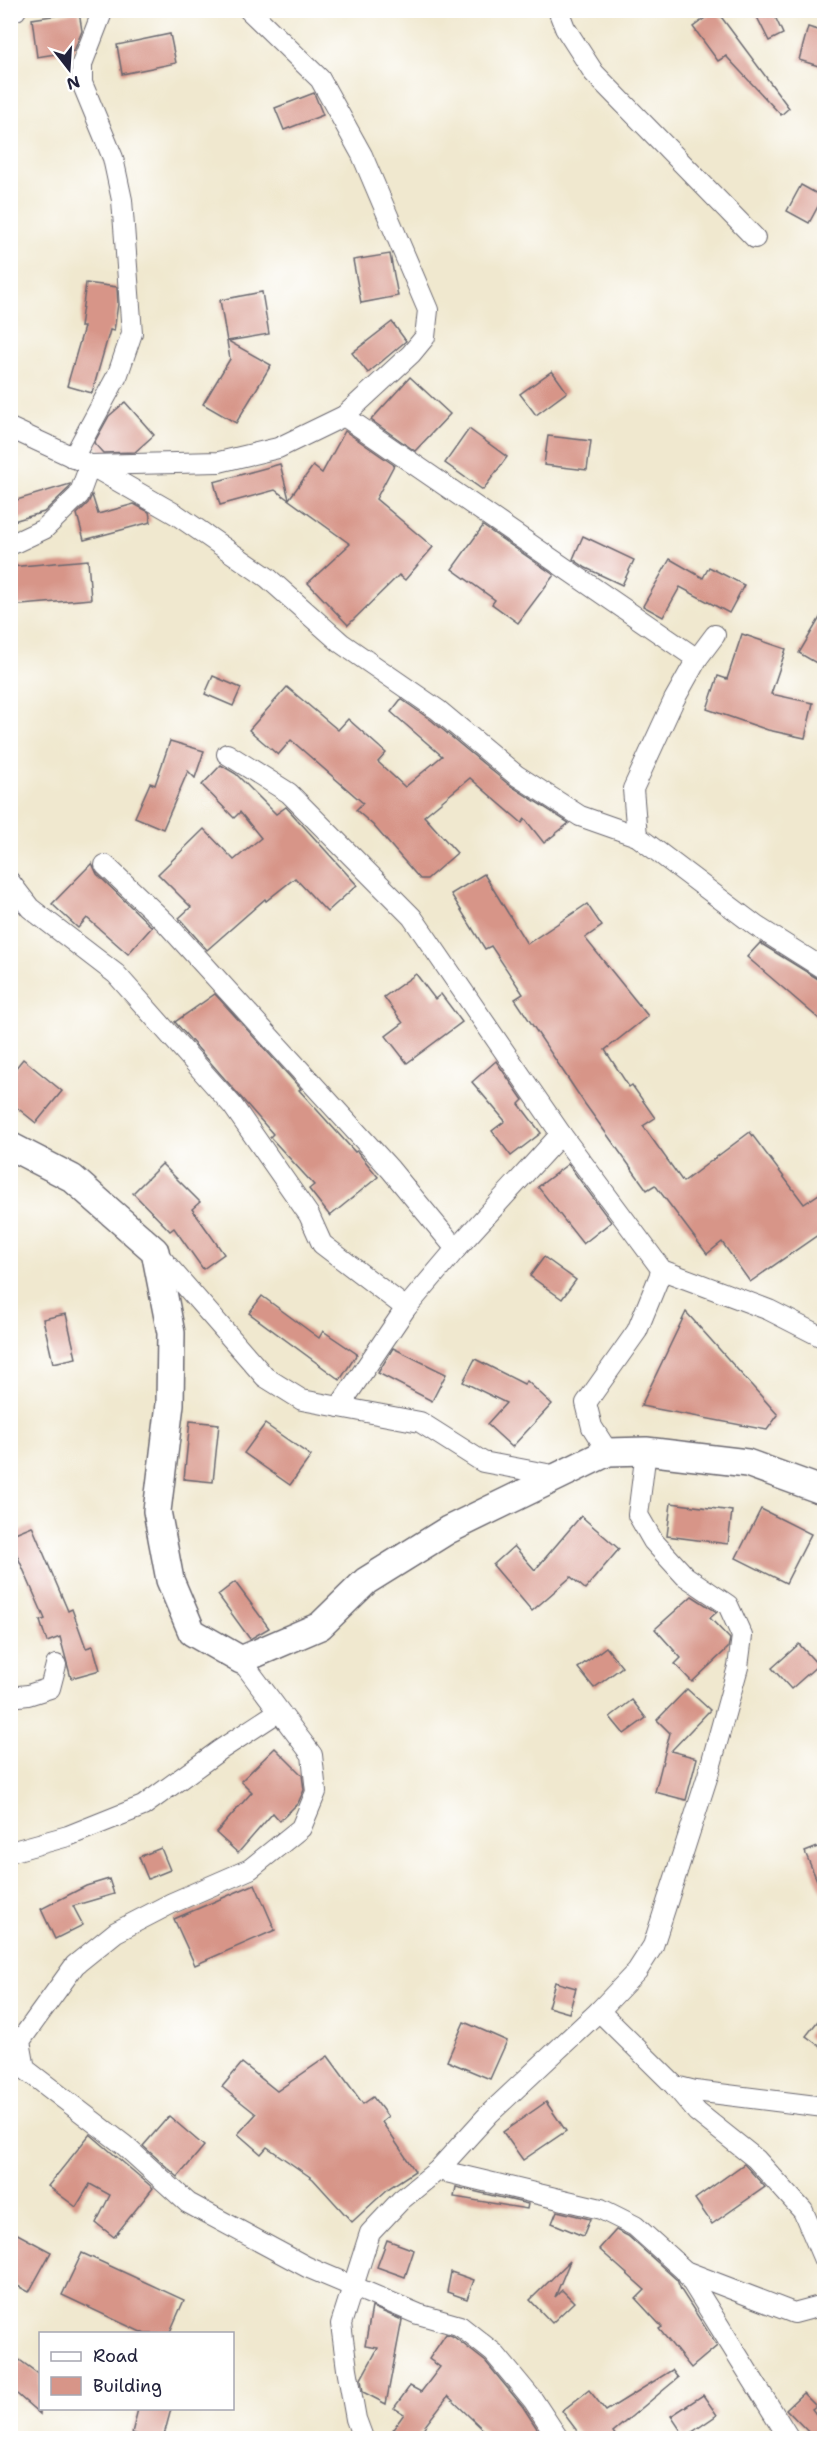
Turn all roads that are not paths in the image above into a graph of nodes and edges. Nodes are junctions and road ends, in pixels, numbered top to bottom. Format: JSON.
{"nodes":[{"id":1,"x":16,"y":10,"type":"edge"},
{"id":2,"x":104,"y":10,"type":"edge"},
{"id":3,"x":249,"y":10,"type":"edge"},
{"id":4,"x":558,"y":10,"type":"edge"},
{"id":5,"x":10,"y":12,"type":"edge"},
{"id":6,"x":755,"y":238,"type":"dead end"},
{"id":7,"x":344,"y":416,"type":"junction"},
{"id":8,"x":10,"y":428,"type":"edge"},
{"id":9,"x":82,"y":461,"type":"junction"},
{"id":10,"x":10,"y":545,"type":"edge"},
{"id":11,"x":715,"y":635,"type":"dead end"},
{"id":12,"x":697,"y":660,"type":"junction"},
{"id":13,"x":227,"y":754,"type":"dead end"},
{"id":14,"x":637,"y":836,"type":"junction"},
{"id":15,"x":105,"y":865,"type":"dead end"},
{"id":16,"x":10,"y":882,"type":"edge"},
{"id":17,"x":825,"y":969,"type":"edge"},
{"id":18,"x":561,"y":1134,"type":"junction"},
{"id":19,"x":10,"y":1146,"type":"edge"},
{"id":20,"x":456,"y":1249,"type":"junction"},
{"id":21,"x":155,"y":1251,"type":"junction"},
{"id":22,"x":662,"y":1270,"type":"junction"},
{"id":23,"x":406,"y":1308,"type":"junction"},
{"id":24,"x":825,"y":1338,"type":"edge"},
{"id":25,"x":339,"y":1407,"type":"junction"},
{"id":26,"x":646,"y":1451,"type":"junction"},
{"id":27,"x":608,"y":1452,"type":"junction"},
{"id":28,"x":558,"y":1476,"type":"junction"},
{"id":29,"x":825,"y":1491,"type":"edge"},
{"id":30,"x":241,"y":1660,"type":"junction"},
{"id":31,"x":56,"y":1665,"type":"dead end"},
{"id":32,"x":10,"y":1697,"type":"edge"},
{"id":33,"x":278,"y":1712,"type":"junction"},
{"id":34,"x":10,"y":1852,"type":"edge"},
{"id":35,"x":599,"y":2011,"type":"junction"},
{"id":36,"x":675,"y":2086,"type":"junction"},
{"id":37,"x":825,"y":2107,"type":"edge"},
{"id":38,"x":438,"y":2170,"type":"junction"},
{"id":39,"x":825,"y":2260,"type":"edge"},
{"id":40,"x":685,"y":2271,"type":"junction"},
{"id":41,"x":352,"y":2287,"type":"junction"},
{"id":42,"x":825,"y":2305,"type":"edge"},
{"id":43,"x":363,"y":2439,"type":"edge"},
{"id":44,"x":558,"y":2439,"type":"edge"},
{"id":45,"x":789,"y":2439,"type":"edge"}],
"edges":[{"from":1,"to":5,"type":"street"},
{"from":2,"to":9,"type":"street"},
{"from":3,"to":7,"type":"street"},
{"from":4,"to":6,"type":"street"},
{"from":7,"to":9,"type":"street"},
{"from":7,"to":12,"type":"street"},
{"from":8,"to":9,"type":"street"},
{"from":9,"to":10,"type":"street"},
{"from":9,"to":14,"type":"street"},
{"from":11,"to":12,"type":"street"},
{"from":12,"to":14,"type":"street"},
{"from":13,"to":18,"type":"street"},
{"from":14,"to":17,"type":"street"},
{"from":15,"to":20,"type":"street"},
{"from":16,"to":23,"type":"street"},
{"from":18,"to":20,"type":"street"},
{"from":18,"to":22,"type":"street"},
{"from":19,"to":21,"type":"main road"},
{"from":20,"to":23,"type":"street"},
{"from":21,"to":25,"type":"street"},
{"from":21,"to":30,"type":"main road"},
{"from":22,"to":24,"type":"street"},
{"from":22,"to":27,"type":"street"},
{"from":23,"to":25,"type":"street"},
{"from":25,"to":28,"type":"street"},
{"from":26,"to":27,"type":"main road"},
{"from":26,"to":29,"type":"main road"},
{"from":26,"to":35,"type":"street"},
{"from":27,"to":28,"type":"main road"},
{"from":28,"to":30,"type":"main road"},
{"from":30,"to":33,"type":"street"},
{"from":31,"to":32,"type":"street"},
{"from":33,"to":34,"type":"street"},
{"from":33,"to":41,"type":"street"},
{"from":35,"to":36,"type":"street"},
{"from":35,"to":38,"type":"street"},
{"from":36,"to":37,"type":"street"},
{"from":36,"to":39,"type":"street"},
{"from":38,"to":40,"type":"street"},
{"from":38,"to":41,"type":"street"},
{"from":40,"to":42,"type":"street"},
{"from":40,"to":45,"type":"street"},
{"from":41,"to":43,"type":"street"},
{"from":41,"to":44,"type":"street"}]}
